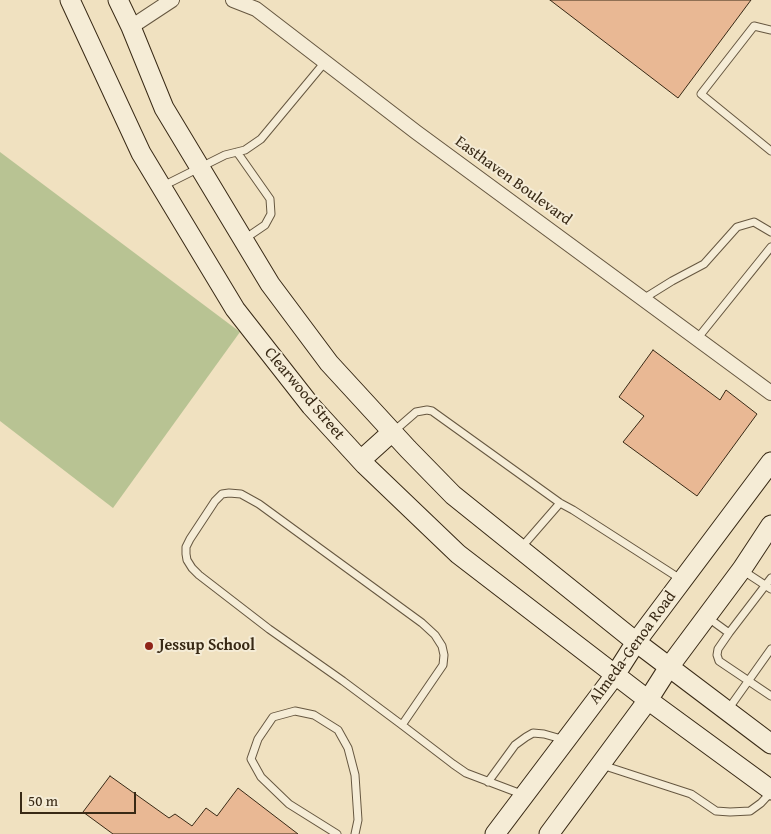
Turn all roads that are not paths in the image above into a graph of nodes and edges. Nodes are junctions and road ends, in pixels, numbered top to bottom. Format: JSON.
{"nodes":[{"id":1,"x":70,"y":0,"type":"edge"},
{"id":2,"x":118,"y":0,"type":"edge"},
{"id":3,"x":172,"y":0,"type":"edge"},
{"id":4,"x":233,"y":0,"type":"edge"},
{"id":5,"x":131,"y":27,"type":"junction"},
{"id":6,"x":771,"y":30,"type":"edge"},
{"id":7,"x":324,"y":62,"type":"junction"},
{"id":8,"x":771,"y":151,"type":"edge"},
{"id":9,"x":237,"y":152,"type":"junction"},
{"id":10,"x":199,"y":167,"type":"junction"},
{"id":11,"x":161,"y":187,"type":"junction"},
{"id":12,"x":771,"y":232,"type":"edge"},
{"id":13,"x":243,"y":240,"type":"junction"},
{"id":14,"x":771,"y":247,"type":"edge"},
{"id":15,"x":643,"y":299,"type":"junction"},
{"id":16,"x":697,"y":339,"type":"junction"},
{"id":17,"x":771,"y":393,"type":"edge"},
{"id":18,"x":392,"y":432,"type":"junction"},
{"id":19,"x":360,"y":460,"type":"junction"},
{"id":20,"x":771,"y":462,"type":"edge"},
{"id":21,"x":560,"y":503,"type":"junction"},
{"id":22,"x":771,"y":525,"type":"edge"},
{"id":23,"x":520,"y":549,"type":"junction"},
{"id":24,"x":742,"y":569,"type":"junction"},
{"id":25,"x":771,"y":578,"type":"edge"},
{"id":26,"x":682,"y":580,"type":"junction"},
{"id":27,"x":768,"y":587,"type":"edge"},
{"id":28,"x":706,"y":617,"type":"junction"},
{"id":29,"x":729,"y":633,"type":"junction"},
{"id":30,"x":636,"y":642,"type":"junction"},
{"id":31,"x":771,"y":649,"type":"edge"},
{"id":32,"x":669,"y":667,"type":"junction"},
{"id":33,"x":615,"y":675,"type":"junction"},
{"id":34,"x":748,"y":681,"type":"junction"},
{"id":35,"x":771,"y":696,"type":"edge"},
{"id":36,"x":648,"y":700,"type":"junction"},
{"id":37,"x":727,"y":711,"type":"junction"},
{"id":38,"x":402,"y":725,"type":"junction"},
{"id":39,"x":566,"y":740,"type":"junction"},
{"id":40,"x":771,"y":744,"type":"edge"},
{"id":41,"x":600,"y":765,"type":"junction"},
{"id":42,"x":488,"y":782,"type":"junction"},
{"id":43,"x":771,"y":791,"type":"edge"},
{"id":44,"x":524,"y":796,"type":"junction"},
{"id":45,"x":337,"y":834,"type":"edge"},
{"id":46,"x":355,"y":834,"type":"edge"},
{"id":47,"x":495,"y":834,"type":"edge"},
{"id":48,"x":548,"y":834,"type":"edge"}],
"edges":[{"from":1,"to":11,"type":"main road","name":"Clearwood Street"},
{"from":2,"to":5,"type":"main road"},
{"from":3,"to":5,"type":"street"},
{"from":4,"to":7,"type":"street","name":"Easthaven Boulevard"},
{"from":5,"to":10,"type":"main road"},
{"from":6,"to":8,"type":"lane"},
{"from":7,"to":9,"type":"lane"},
{"from":7,"to":15,"type":"street","name":"Easthaven Boulevard"},
{"from":9,"to":10,"type":"lane"},
{"from":9,"to":13,"type":"lane"},
{"from":10,"to":11,"type":"lane"},
{"from":10,"to":13,"type":"main road"},
{"from":11,"to":19,"type":"main road","name":"Clearwood Street"},
{"from":12,"to":15,"type":"lane"},
{"from":13,"to":18,"type":"main road"},
{"from":14,"to":16,"type":"lane"},
{"from":15,"to":16,"type":"street","name":"Easthaven Boulevard"},
{"from":16,"to":17,"type":"street","name":"Easthaven Boulevard"},
{"from":18,"to":19,"type":"main road"},
{"from":18,"to":21,"type":"lane"},
{"from":18,"to":23,"type":"main road"},
{"from":19,"to":33,"type":"main road","name":"Clearwood Street"},
{"from":20,"to":26,"type":"main road","name":"Almeda-Genoa Road"},
{"from":21,"to":23,"type":"lane"},
{"from":21,"to":26,"type":"lane"},
{"from":22,"to":24,"type":"main road"},
{"from":23,"to":30,"type":"main road"},
{"from":24,"to":27,"type":"lane"},
{"from":24,"to":28,"type":"main road"},
{"from":25,"to":27,"type":"lane"},
{"from":26,"to":30,"type":"main road","name":"Almeda-Genoa Road"},
{"from":27,"to":29,"type":"lane"},
{"from":28,"to":29,"type":"lane"},
{"from":28,"to":32,"type":"main road"},
{"from":29,"to":34,"type":"lane"},
{"from":30,"to":32,"type":"main road"},
{"from":30,"to":33,"type":"main road","name":"Almeda-Genoa Road"},
{"from":31,"to":34,"type":"lane"},
{"from":32,"to":36,"type":"main road"},
{"from":32,"to":37,"type":"main road"},
{"from":33,"to":36,"type":"main road","name":"Clearwood Street"},
{"from":33,"to":39,"type":"main road","name":"Almeda-Genoa Road"},
{"from":34,"to":35,"type":"lane"},
{"from":34,"to":37,"type":"lane"},
{"from":36,"to":41,"type":"main road"},
{"from":36,"to":43,"type":"main road","name":"Clearwood Street"},
{"from":37,"to":40,"type":"main road"},
{"from":38,"to":38,"type":"lane"},
{"from":38,"to":42,"type":"lane"},
{"from":39,"to":42,"type":"lane"},
{"from":39,"to":44,"type":"main road","name":"Almeda-Genoa Road"},
{"from":41,"to":43,"type":"lane"},
{"from":41,"to":48,"type":"main road"},
{"from":42,"to":44,"type":"lane"},
{"from":44,"to":47,"type":"main road","name":"Almeda-Genoa Road"},
{"from":45,"to":46,"type":"lane"}]}
